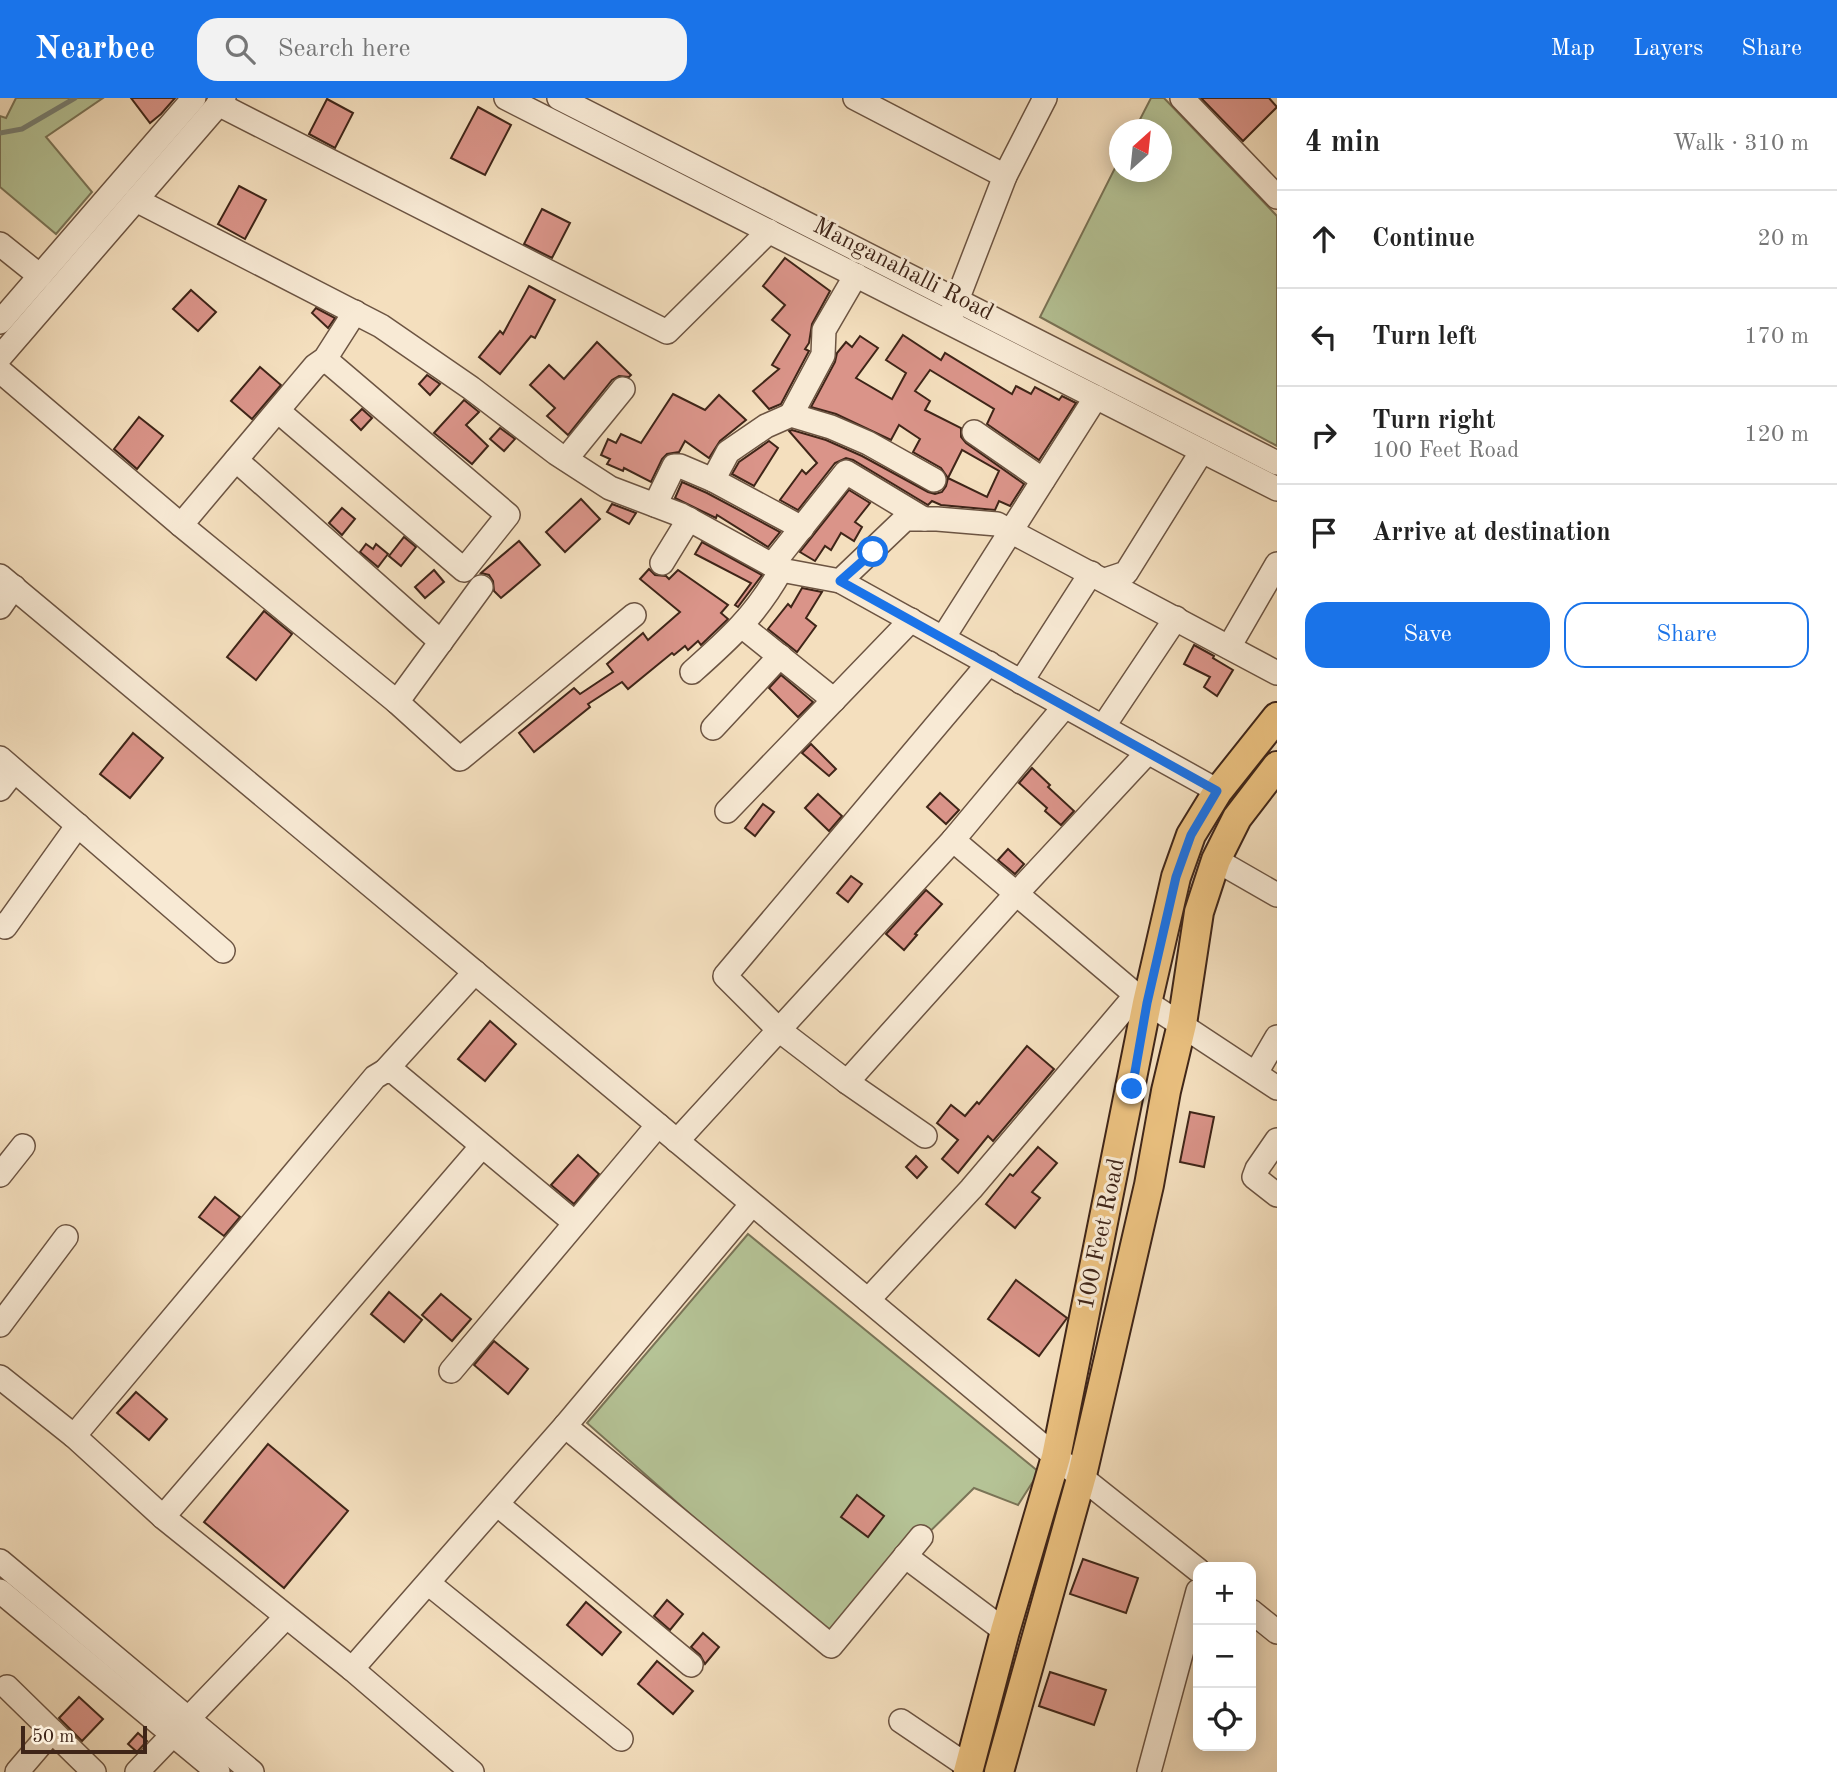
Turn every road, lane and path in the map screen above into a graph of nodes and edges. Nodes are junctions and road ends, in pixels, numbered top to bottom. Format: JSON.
{"nodes":[{"id":1,"x":194,"y":98,"type":"edge"},
{"id":2,"x":506,"y":98,"type":"edge"},
{"id":3,"x":559,"y":98,"type":"edge"},
{"id":4,"x":855,"y":98,"type":"edge"},
{"id":5,"x":1045,"y":98,"type":"edge"},
{"id":6,"x":1182,"y":98,"type":"edge"},
{"id":7,"x":221,"y":101,"type":"edge"},
{"id":8,"x":889,"y":106,"type":"edge"},
{"id":9,"x":1005,"y":176,"type":"junction"},
{"id":10,"x":1277,"y":197,"type":"edge"},
{"id":11,"x":136,"y":200,"type":"junction"},
{"id":12,"x":769,"y":231,"type":"junction"},
{"id":13,"x":0,"y":244,"type":"edge"},
{"id":14,"x":856,"y":275,"type":"junction"},
{"id":15,"x":40,"y":276,"type":"junction"},
{"id":16,"x":958,"y":299,"type":"junction"},
{"id":17,"x":355,"y":312,"type":"junction"},
{"id":18,"x":0,"y":322,"type":"edge"},
{"id":19,"x":948,"y":322,"type":"junction"},
{"id":20,"x":0,"y":357,"type":"edge"},
{"id":21,"x":325,"y":359,"type":"junction"},
{"id":22,"x":0,"y":371,"type":"edge"},
{"id":23,"x":623,"y":389,"type":"dead end"},
{"id":24,"x":1097,"y":397,"type":"junction"},
{"id":25,"x":278,"y":411,"type":"junction"},
{"id":26,"x":791,"y":415,"type":"junction"},
{"id":27,"x":974,"y":432,"type":"dead end"},
{"id":28,"x":1202,"y":451,"type":"junction"},
{"id":29,"x":566,"y":459,"type":"junction"},
{"id":30,"x":236,"y":460,"type":"junction"},
{"id":31,"x":1277,"y":463,"type":"edge"},
{"id":32,"x":713,"y":480,"type":"junction"},
{"id":33,"x":934,"y":480,"type":"dead end"},
{"id":34,"x":1043,"y":480,"type":"junction"},
{"id":35,"x":1277,"y":489,"type":"edge"},
{"id":36,"x":654,"y":505,"type":"junction"},
{"id":37,"x":689,"y":519,"type":"junction"},
{"id":38,"x":924,"y":519,"type":"junction"},
{"id":39,"x":181,"y":525,"type":"junction"},
{"id":40,"x":802,"y":528,"type":"junction"},
{"id":41,"x":1011,"y":531,"type":"junction"},
{"id":42,"x":662,"y":564,"type":"dead end"},
{"id":43,"x":1277,"y":564,"type":"edge"},
{"id":44,"x":776,"y":568,"type":"junction"},
{"id":45,"x":1098,"y":576,"type":"junction"},
{"id":46,"x":840,"y":581,"type":"junction"},
{"id":47,"x":7,"y":582,"type":"edge"},
{"id":48,"x":481,"y":587,"type":"dead end"},
{"id":49,"x":0,"y":607,"type":"edge"},
{"id":50,"x":634,"y":615,"type":"dead end"},
{"id":51,"x":1175,"y":618,"type":"junction"},
{"id":52,"x":911,"y":620,"type":"junction"},
{"id":53,"x":742,"y":626,"type":"junction"},
{"id":54,"x":943,"y":638,"type":"junction"},
{"id":55,"x":441,"y":642,"type":"junction"},
{"id":56,"x":1229,"y":647,"type":"junction"},
{"id":57,"x":780,"y":656,"type":"junction"},
{"id":58,"x":989,"y":663,"type":"junction"},
{"id":59,"x":692,"y":672,"type":"dead end"},
{"id":60,"x":1277,"y":673,"type":"edge"},
{"id":61,"x":1021,"y":682,"type":"junction"},
{"id":62,"x":834,"y":700,"type":"junction"},
{"id":63,"x":397,"y":702,"type":"junction"},
{"id":64,"x":1065,"y":706,"type":"junction"},
{"id":65,"x":1277,"y":717,"type":"edge"},
{"id":66,"x":1103,"y":727,"type":"junction"},
{"id":67,"x":713,"y":728,"type":"dead end"},
{"id":68,"x":1148,"y":752,"type":"junction"},
{"id":69,"x":7,"y":764,"type":"edge"},
{"id":70,"x":1277,"y":766,"type":"edge"},
{"id":71,"x":0,"y":789,"type":"edge"},
{"id":72,"x":1217,"y":791,"type":"junction"},
{"id":73,"x":727,"y":811,"type":"dead end"},
{"id":74,"x":78,"y":825,"type":"junction"},
{"id":75,"x":953,"y":840,"type":"junction"},
{"id":76,"x":1216,"y":860,"type":"junction"},
{"id":77,"x":1016,"y":894,"type":"junction"},
{"id":78,"x":1277,"y":895,"type":"edge"},
{"id":79,"x":0,"y":925,"type":"edge"},
{"id":80,"x":223,"y":951,"type":"dead end"},
{"id":81,"x":475,"y":972,"type":"junction"},
{"id":82,"x":1142,"y":999,"type":"junction"},
{"id":83,"x":1182,"y":1024,"type":"junction"},
{"id":84,"x":779,"y":1030,"type":"junction"},
{"id":85,"x":1277,"y":1037,"type":"edge"},
{"id":86,"x":385,"y":1071,"type":"junction"},
{"id":87,"x":1256,"y":1073,"type":"junction"},
{"id":88,"x":848,"y":1082,"type":"junction"},
{"id":89,"x":1277,"y":1088,"type":"edge"},
{"id":90,"x":658,"y":1125,"type":"junction"},
{"id":91,"x":925,"y":1136,"type":"dead end"},
{"id":92,"x":1277,"y":1140,"type":"edge"},
{"id":93,"x":677,"y":1141,"type":"junction"},
{"id":94,"x":23,"y":1146,"type":"dead end"},
{"id":95,"x":482,"y":1146,"type":"junction"},
{"id":96,"x":0,"y":1175,"type":"edge"},
{"id":97,"x":1277,"y":1195,"type":"edge"},
{"id":98,"x":752,"y":1204,"type":"junction"},
{"id":99,"x":575,"y":1223,"type":"junction"},
{"id":100,"x":66,"y":1237,"type":"dead end"},
{"id":101,"x":868,"y":1300,"type":"junction"},
{"id":102,"x":0,"y":1325,"type":"edge"},
{"id":103,"x":451,"y":1371,"type":"dead end"},
{"id":104,"x":0,"y":1377,"type":"edge"},
{"id":105,"x":565,"y":1426,"type":"junction"},
{"id":106,"x":74,"y":1436,"type":"junction"},
{"id":107,"x":1056,"y":1457,"type":"junction"},
{"id":108,"x":1082,"y":1475,"type":"junction"},
{"id":109,"x":497,"y":1504,"type":"junction"},
{"id":110,"x":163,"y":1517,"type":"junction"},
{"id":111,"x":921,"y":1537,"type":"dead end"},
{"id":112,"x":905,"y":1556,"type":"junction"},
{"id":113,"x":0,"y":1561,"type":"edge"},
{"id":114,"x":1193,"y":1566,"type":"edge"},
{"id":115,"x":428,"y":1583,"type":"junction"},
{"id":116,"x":0,"y":1591,"type":"edge"},
{"id":117,"x":1193,"y":1609,"type":"edge"},
{"id":118,"x":1256,"y":1615,"type":"edge"},
{"id":119,"x":286,"y":1617,"type":"junction"},
{"id":120,"x":1006,"y":1631,"type":"junction"},
{"id":121,"x":1277,"y":1632,"type":"edge"},
{"id":122,"x":691,"y":1665,"type":"dead end"},
{"id":123,"x":352,"y":1669,"type":"junction"},
{"id":124,"x":7,"y":1687,"type":"dead end"},
{"id":125,"x":901,"y":1721,"type":"dead end"},
{"id":126,"x":181,"y":1727,"type":"junction"},
{"id":127,"x":52,"y":1731,"type":"junction"},
{"id":128,"x":621,"y":1739,"type":"dead end"},
{"id":129,"x":969,"y":1770,"type":"edge"},
{"id":130,"x":17,"y":1772,"type":"edge"},
{"id":131,"x":93,"y":1772,"type":"edge"},
{"id":132,"x":137,"y":1772,"type":"edge"},
{"id":133,"x":218,"y":1772,"type":"edge"},
{"id":134,"x":252,"y":1772,"type":"edge"},
{"id":135,"x":472,"y":1772,"type":"edge"},
{"id":136,"x":999,"y":1772,"type":"edge"},
{"id":137,"x":1149,"y":1772,"type":"edge"}],
"edges":[{"from":1,"to":15,"type":"street"},
{"from":2,"to":12,"type":"street","name":"Manganahalli Road"},
{"from":3,"to":16,"type":"street","name":"Manganahalli Road"},
{"from":4,"to":8,"type":"street"},
{"from":5,"to":9,"type":"street"},
{"from":6,"to":10,"type":"street"},
{"from":7,"to":11,"type":"street"},
{"from":7,"to":12,"type":"street"},
{"from":8,"to":9,"type":"street"},
{"from":9,"to":16,"type":"street"},
{"from":11,"to":17,"type":"street"},
{"from":11,"to":20,"type":"street"},
{"from":12,"to":14,"type":"street","name":"Manganahalli Road"},
{"from":13,"to":15,"type":"street"},
{"from":14,"to":19,"type":"street","name":"Manganahalli Road"},
{"from":14,"to":26,"type":"street"},
{"from":15,"to":18,"type":"street"},
{"from":16,"to":19,"type":"street"},
{"from":16,"to":31,"type":"street","name":"Manganahalli Road"},
{"from":17,"to":21,"type":"street"},
{"from":17,"to":29,"type":"street"},
{"from":19,"to":24,"type":"street","name":"Manganahalli Road"},
{"from":21,"to":25,"type":"street"},
{"from":21,"to":25,"type":"street"},
{"from":22,"to":39,"type":"street"},
{"from":23,"to":29,"type":"street"},
{"from":24,"to":28,"type":"street","name":"Manganahalli Road"},
{"from":24,"to":34,"type":"street"},
{"from":25,"to":30,"type":"street"},
{"from":26,"to":32,"type":"street"},
{"from":26,"to":33,"type":"street"},
{"from":27,"to":34,"type":"street"},
{"from":28,"to":35,"type":"street","name":"Manganahalli Road"},
{"from":28,"to":45,"type":"street"},
{"from":29,"to":36,"type":"street"},
{"from":30,"to":39,"type":"street"},
{"from":30,"to":55,"type":"street"},
{"from":32,"to":36,"type":"street"},
{"from":32,"to":40,"type":"street"},
{"from":34,"to":41,"type":"street"},
{"from":36,"to":37,"type":"street"},
{"from":37,"to":42,"type":"street"},
{"from":37,"to":44,"type":"street"},
{"from":38,"to":40,"type":"street"},
{"from":38,"to":41,"type":"street"},
{"from":38,"to":46,"type":"street"},
{"from":39,"to":63,"type":"street"},
{"from":40,"to":44,"type":"street"},
{"from":41,"to":45,"type":"street"},
{"from":41,"to":54,"type":"street"},
{"from":43,"to":56,"type":"street"},
{"from":44,"to":46,"type":"street"},
{"from":44,"to":53,"type":"street"},
{"from":45,"to":51,"type":"street"},
{"from":45,"to":61,"type":"street"},
{"from":46,"to":52,"type":"street"},
{"from":47,"to":49,"type":"street"},
{"from":47,"to":81,"type":"street"},
{"from":48,"to":55,"type":"street"},
{"from":50,"to":63,"type":"street"},
{"from":51,"to":56,"type":"street"},
{"from":51,"to":66,"type":"street"},
{"from":52,"to":54,"type":"street"},
{"from":52,"to":62,"type":"street"},
{"from":53,"to":57,"type":"street"},
{"from":53,"to":59,"type":"street"},
{"from":54,"to":58,"type":"street"},
{"from":55,"to":63,"type":"street"},
{"from":56,"to":60,"type":"street"},
{"from":57,"to":62,"type":"street"},
{"from":57,"to":67,"type":"street"},
{"from":58,"to":61,"type":"street"},
{"from":58,"to":84,"type":"street"},
{"from":61,"to":64,"type":"street"},
{"from":62,"to":73,"type":"street"},
{"from":64,"to":66,"type":"street"},
{"from":64,"to":75,"type":"street"},
{"from":65,"to":72,"type":"main road","name":"100 Feet Road"},
{"from":66,"to":68,"type":"street"},
{"from":68,"to":72,"type":"street"},
{"from":68,"to":77,"type":"street"},
{"from":69,"to":71,"type":"street"},
{"from":69,"to":74,"type":"street"},
{"from":70,"to":76,"type":"main road","name":"100 Feet Road"},
{"from":72,"to":82,"type":"main road","name":"100 Feet Road"},
{"from":74,"to":79,"type":"street"},
{"from":74,"to":80,"type":"street"},
{"from":75,"to":77,"type":"street"},
{"from":75,"to":84,"type":"street"},
{"from":76,"to":78,"type":"street"},
{"from":76,"to":83,"type":"main road","name":"100 Feet Road"},
{"from":77,"to":82,"type":"street"},
{"from":77,"to":88,"type":"street"},
{"from":81,"to":86,"type":"street"},
{"from":81,"to":90,"type":"street"},
{"from":82,"to":83,"type":"street"},
{"from":82,"to":101,"type":"street"},
{"from":82,"to":107,"type":"main road","name":"100 Feet Road"},
{"from":83,"to":87,"type":"street"},
{"from":83,"to":108,"type":"main road","name":"100 Feet Road"},
{"from":84,"to":88,"type":"street"},
{"from":84,"to":93,"type":"street"},
{"from":85,"to":87,"type":"street"},
{"from":86,"to":95,"type":"street"},
{"from":86,"to":106,"type":"street"},
{"from":87,"to":89,"type":"street"},
{"from":88,"to":91,"type":"street"},
{"from":90,"to":93,"type":"street"},
{"from":90,"to":99,"type":"street"},
{"from":92,"to":97,"type":"street"},
{"from":93,"to":98,"type":"street"},
{"from":94,"to":96,"type":"street"},
{"from":95,"to":99,"type":"street"},
{"from":95,"to":110,"type":"street"},
{"from":98,"to":101,"type":"street"},
{"from":98,"to":105,"type":"street"},
{"from":99,"to":103,"type":"street"},
{"from":100,"to":102,"type":"street"},
{"from":101,"to":107,"type":"street"},
{"from":104,"to":106,"type":"street"},
{"from":105,"to":109,"type":"street"},
{"from":105,"to":112,"type":"street"},
{"from":106,"to":110,"type":"street"},
{"from":107,"to":108,"type":"street"},
{"from":107,"to":120,"type":"main road","name":"100 Feet Road"},
{"from":108,"to":114,"type":"street"},
{"from":108,"to":136,"type":"main road","name":"100 Feet Road"},
{"from":109,"to":115,"type":"street"},
{"from":109,"to":122,"type":"street"},
{"from":110,"to":119,"type":"street"},
{"from":111,"to":112,"type":"street"},
{"from":112,"to":120,"type":"street"},
{"from":113,"to":126,"type":"street"},
{"from":115,"to":123,"type":"street"},
{"from":115,"to":128,"type":"street"},
{"from":116,"to":126,"type":"street"},
{"from":117,"to":137,"type":"street"},
{"from":118,"to":121,"type":"street"},
{"from":119,"to":123,"type":"street"},
{"from":119,"to":126,"type":"street"},
{"from":120,"to":129,"type":"main road","name":"100 Feet Road"},
{"from":123,"to":135,"type":"street"},
{"from":124,"to":127,"type":"street"},
{"from":125,"to":129,"type":"street"},
{"from":126,"to":132,"type":"street"},
{"from":126,"to":133,"type":"street"},
{"from":126,"to":134,"type":"street"},
{"from":127,"to":130,"type":"street"},
{"from":127,"to":131,"type":"street"}]}
